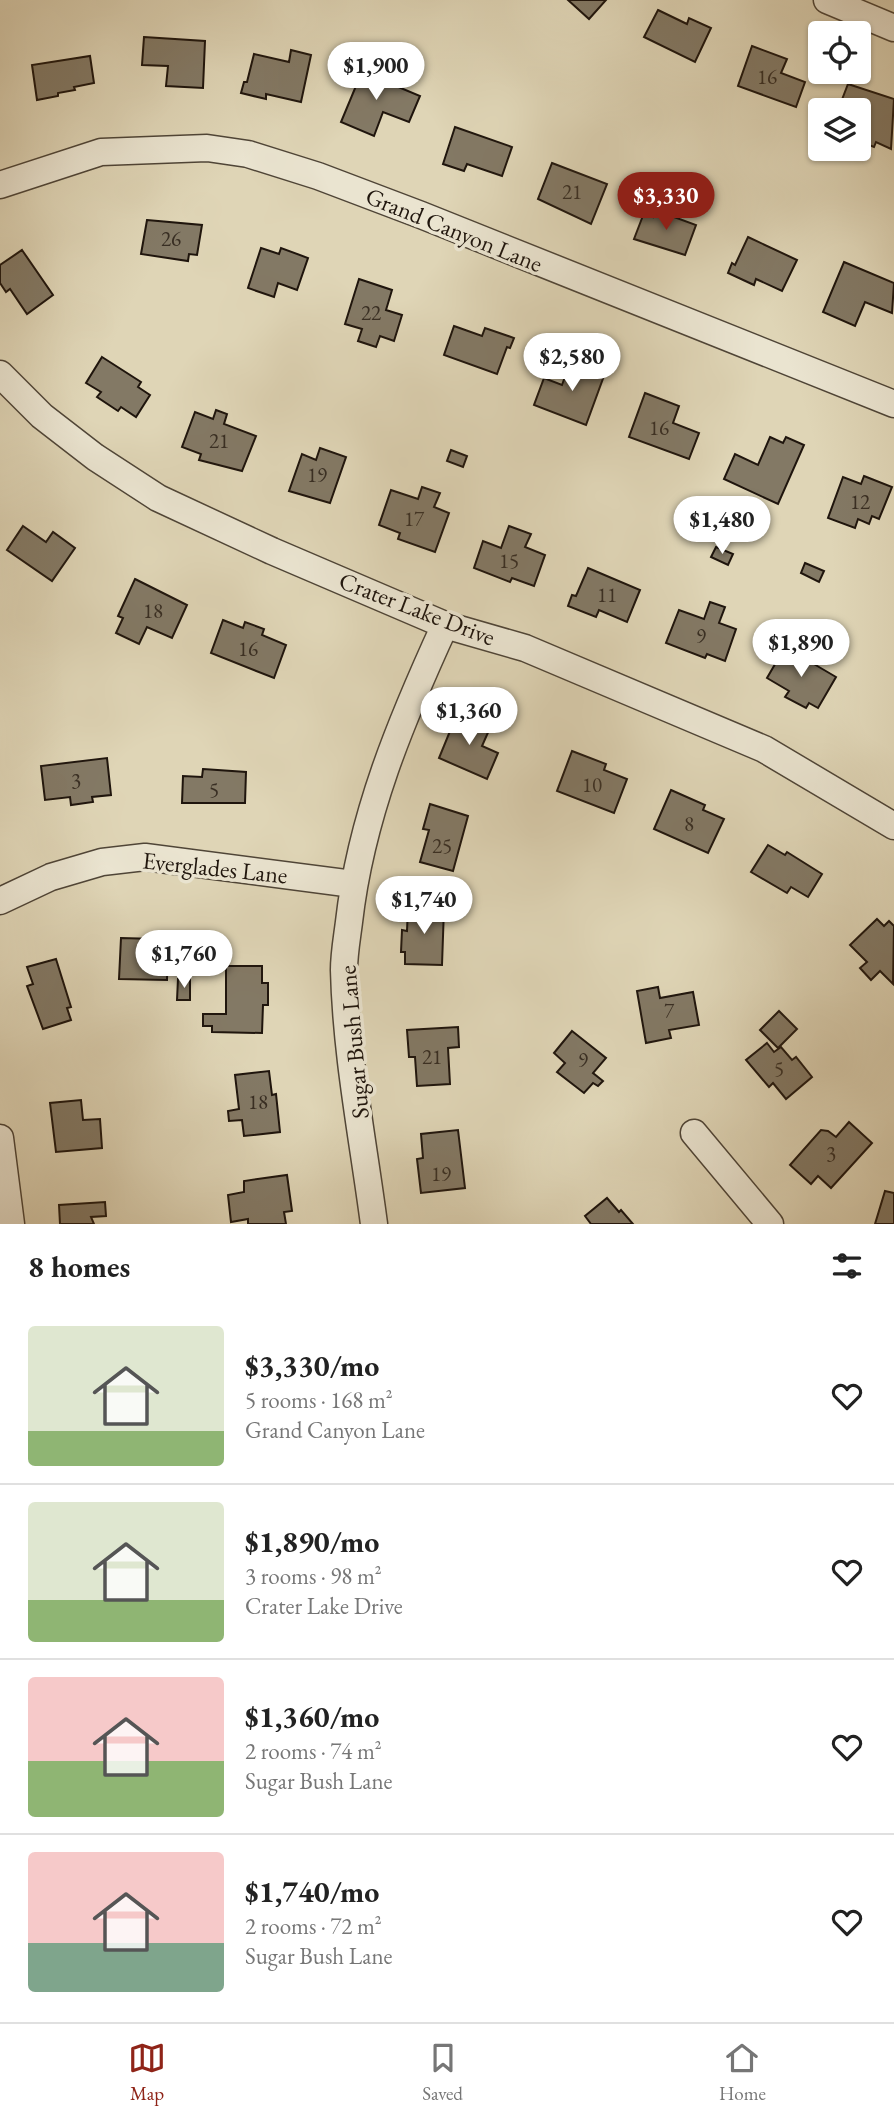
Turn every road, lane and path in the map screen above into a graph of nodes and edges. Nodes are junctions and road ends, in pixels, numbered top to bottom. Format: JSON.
{"nodes":[{"id":1,"x":827,"y":0,"type":"edge"},
{"id":2,"x":894,"y":28,"type":"edge"},
{"id":3,"x":0,"y":185,"type":"edge"},
{"id":4,"x":0,"y":374,"type":"edge"},
{"id":5,"x":894,"y":404,"type":"edge"},
{"id":6,"x":445,"y":625,"type":"junction"},
{"id":7,"x":894,"y":826,"type":"edge"},
{"id":8,"x":353,"y":884,"type":"junction"},
{"id":9,"x":0,"y":901,"type":"edge"},
{"id":10,"x":694,"y":1133,"type":"dead end"},
{"id":11,"x":0,"y":1138,"type":"edge"},
{"id":12,"x":11,"y":1224,"type":"edge"},
{"id":13,"x":374,"y":1224,"type":"edge"},
{"id":14,"x":770,"y":1224,"type":"edge"}],
"edges":[{"from":1,"to":2,"type":"street"},
{"from":3,"to":5,"type":"street","name":"Grand Canyon Lane"},
{"from":4,"to":6,"type":"street","name":"Crater Lake Drive"},
{"from":6,"to":7,"type":"street","name":"Crater Lake Drive"},
{"from":6,"to":8,"type":"street","name":"Sugar Bush Lane"},
{"from":8,"to":9,"type":"street","name":"Everglades Lane"},
{"from":8,"to":13,"type":"street","name":"Sugar Bush Lane"},
{"from":10,"to":14,"type":"street"},
{"from":11,"to":12,"type":"street"}]}
